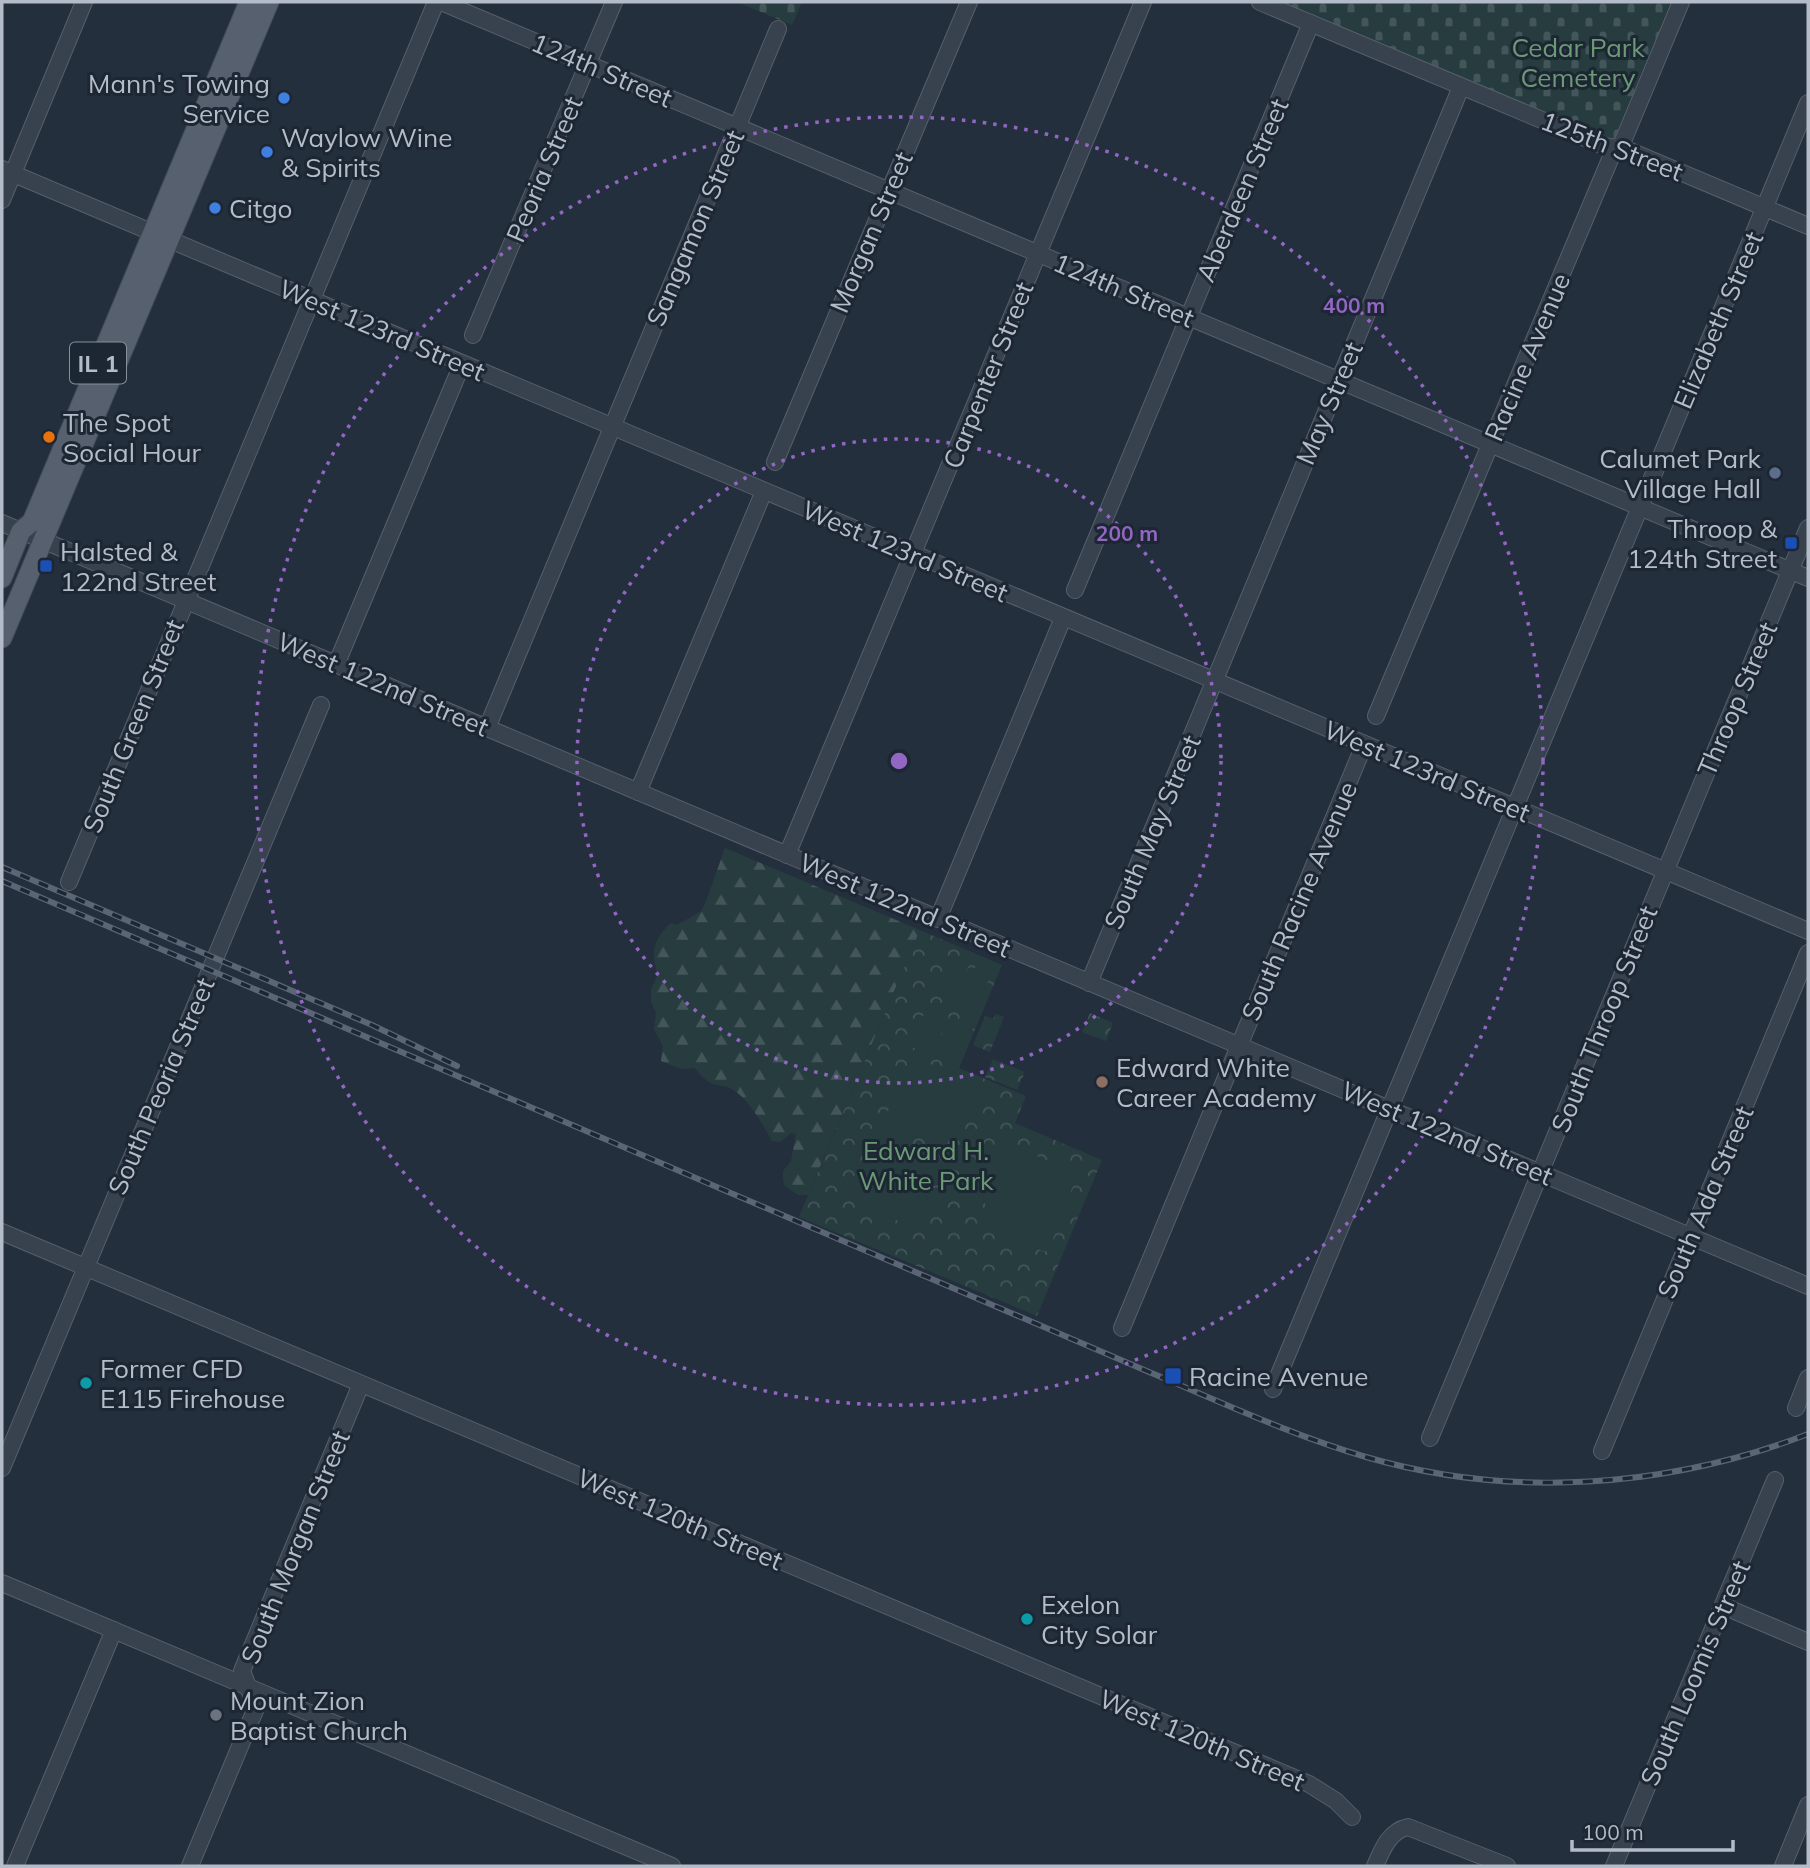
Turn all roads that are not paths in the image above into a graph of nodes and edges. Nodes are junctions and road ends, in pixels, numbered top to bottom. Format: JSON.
{"nodes":[{"id":1,"x":84,"y":2,"type":"edge"},
{"id":2,"x":249,"y":2,"type":"edge"},
{"id":3,"x":270,"y":2,"type":"edge"},
{"id":4,"x":438,"y":2,"type":"edge"},
{"id":5,"x":614,"y":2,"type":"edge"},
{"id":6,"x":970,"y":2,"type":"edge"},
{"id":7,"x":1143,"y":2,"type":"edge"},
{"id":8,"x":1260,"y":2,"type":"edge"},
{"id":9,"x":1681,"y":2,"type":"edge"},
{"id":10,"x":1311,"y":23,"type":"junction"},
{"id":11,"x":778,"y":29,"type":"dead end"},
{"id":12,"x":588,"y":64,"type":"junction"},
{"id":13,"x":1461,"y":87,"type":"junction"},
{"id":14,"x":1808,"y":103,"type":"edge"},
{"id":15,"x":737,"y":127,"type":"junction"},
{"id":16,"x":1619,"y":150,"type":"junction"},
{"id":17,"x":7,"y":171,"type":"edge"},
{"id":18,"x":888,"y":191,"type":"junction"},
{"id":19,"x":2,"y":200,"type":"edge"},
{"id":20,"x":1765,"y":207,"type":"junction"},
{"id":21,"x":1808,"y":226,"type":"edge"},
{"id":22,"x":161,"y":237,"type":"junction"},
{"id":23,"x":1038,"y":254,"type":"junction"},
{"id":24,"x":312,"y":300,"type":"junction"},
{"id":25,"x":1189,"y":317,"type":"junction"},
{"id":26,"x":474,"y":335,"type":"dead end"},
{"id":27,"x":462,"y":364,"type":"junction"},
{"id":28,"x":1339,"y":381,"type":"junction"},
{"id":29,"x":612,"y":427,"type":"junction"},
{"id":30,"x":1490,"y":444,"type":"junction"},
{"id":31,"x":775,"y":462,"type":"dead end"},
{"id":32,"x":764,"y":491,"type":"junction"},
{"id":33,"x":1640,"y":508,"type":"junction"},
{"id":34,"x":2,"y":523,"type":"edge"},
{"id":35,"x":1808,"y":528,"type":"edge"},
{"id":36,"x":21,"y":531,"type":"junction"},
{"id":37,"x":43,"y":541,"type":"junction"},
{"id":38,"x":914,"y":554,"type":"junction"},
{"id":39,"x":1790,"y":571,"type":"junction"},
{"id":40,"x":2,"y":578,"type":"edge"},
{"id":41,"x":1808,"y":578,"type":"edge"},
{"id":42,"x":1075,"y":590,"type":"dead end"},
{"id":43,"x":185,"y":601,"type":"junction"},
{"id":44,"x":1063,"y":618,"type":"junction"},
{"id":45,"x":2,"y":638,"type":"edge"},
{"id":46,"x":336,"y":664,"type":"junction"},
{"id":47,"x":1214,"y":681,"type":"junction"},
{"id":48,"x":321,"y":705,"type":"dead end"},
{"id":49,"x":1376,"y":716,"type":"dead end"},
{"id":50,"x":487,"y":728,"type":"junction"},
{"id":51,"x":1364,"y":745,"type":"junction"},
{"id":52,"x":638,"y":792,"type":"junction"},
{"id":53,"x":1515,"y":808,"type":"junction"},
{"id":54,"x":787,"y":855,"type":"junction"},
{"id":55,"x":1665,"y":871,"type":"junction"},
{"id":56,"x":69,"y":881,"type":"dead end"},
{"id":57,"x":938,"y":919,"type":"junction"},
{"id":58,"x":1808,"y":931,"type":"edge"},
{"id":59,"x":1808,"y":953,"type":"edge"},
{"id":60,"x":1089,"y":983,"type":"junction"},
{"id":61,"x":1239,"y":1046,"type":"junction"},
{"id":62,"x":1389,"y":1109,"type":"junction"},
{"id":63,"x":1541,"y":1173,"type":"junction"},
{"id":64,"x":2,"y":1232,"type":"edge"},
{"id":65,"x":1690,"y":1237,"type":"junction"},
{"id":66,"x":86,"y":1268,"type":"junction"},
{"id":67,"x":1808,"y":1286,"type":"edge"},
{"id":68,"x":1122,"y":1328,"type":"dead end"},
{"id":69,"x":1808,"y":1378,"type":"edge"},
{"id":70,"x":361,"y":1384,"type":"junction"},
{"id":71,"x":1273,"y":1389,"type":"dead end"},
{"id":72,"x":1796,"y":1408,"type":"dead end"},
{"id":73,"x":1430,"y":1438,"type":"dead end"},
{"id":74,"x":1602,"y":1451,"type":"dead end"},
{"id":75,"x":2,"y":1468,"type":"edge"},
{"id":76,"x":1775,"y":1480,"type":"dead end"},
{"id":77,"x":2,"y":1583,"type":"edge"},
{"id":78,"x":1723,"y":1606,"type":"junction"},
{"id":79,"x":114,"y":1630,"type":"junction"},
{"id":80,"x":1808,"y":1642,"type":"edge"},
{"id":81,"x":249,"y":1687,"type":"junction"},
{"id":82,"x":1808,"y":1805,"type":"edge"},
{"id":83,"x":1352,"y":1817,"type":"dead end"},
{"id":84,"x":15,"y":1866,"type":"edge"},
{"id":85,"x":190,"y":1866,"type":"edge"},
{"id":86,"x":672,"y":1866,"type":"edge"},
{"id":87,"x":1375,"y":1866,"type":"edge"},
{"id":88,"x":1507,"y":1866,"type":"edge"},
{"id":89,"x":1614,"y":1866,"type":"edge"},
{"id":90,"x":1783,"y":1866,"type":"edge"}],
"edges":[{"from":1,"to":17,"type":"street"},
{"from":2,"to":22,"type":"main road","number":"IL 1"},
{"from":3,"to":22,"type":"main road","number":"IL 1"},
{"from":4,"to":12,"type":"street","name":"124th Street"},
{"from":4,"to":24,"type":"street","name":"South Green Street"},
{"from":5,"to":12,"type":"street","name":"Peoria Street"},
{"from":6,"to":18,"type":"street","name":"Morgan Street"},
{"from":7,"to":23,"type":"street","name":"Carpenter Street"},
{"from":8,"to":10,"type":"street","name":"125th Street"},
{"from":9,"to":16,"type":"street","name":"Racine Avenue"},
{"from":10,"to":13,"type":"street","name":"125th Street"},
{"from":10,"to":25,"type":"street","name":"Aberdeen Street"},
{"from":11,"to":15,"type":"street","name":"Sangamon Street"},
{"from":12,"to":15,"type":"street","name":"124th Street"},
{"from":12,"to":26,"type":"street","name":"Peoria Street"},
{"from":13,"to":16,"type":"street","name":"125th Street"},
{"from":13,"to":28,"type":"street","name":"May Street"},
{"from":14,"to":20,"type":"street","name":"Elizabeth Street"},
{"from":15,"to":18,"type":"street","name":"124th Street"},
{"from":15,"to":29,"type":"street","name":"Sangamon Street"},
{"from":16,"to":20,"type":"street","name":"125th Street"},
{"from":16,"to":30,"type":"street","name":"Racine Avenue"},
{"from":17,"to":19,"type":"street"},
{"from":17,"to":22,"type":"street","name":"West 123rd Street"},
{"from":18,"to":23,"type":"street","name":"124th Street"},
{"from":18,"to":31,"type":"street","name":"Morgan Street"},
{"from":20,"to":21,"type":"street","name":"125th Street"},
{"from":20,"to":33,"type":"street","name":"Elizabeth Street"},
{"from":22,"to":24,"type":"street","name":"West 123rd Street"},
{"from":22,"to":36,"type":"main road","number":"IL 1"},
{"from":22,"to":37,"type":"main road","number":"IL 1"},
{"from":23,"to":25,"type":"street","name":"124th Street"},
{"from":23,"to":38,"type":"street","name":"Carpenter Street"},
{"from":24,"to":27,"type":"street","name":"West 123rd Street"},
{"from":24,"to":43,"type":"street","name":"South Green Street"},
{"from":25,"to":28,"type":"street","name":"124th Street"},
{"from":25,"to":42,"type":"street","name":"Aberdeen Street"},
{"from":27,"to":29,"type":"street","name":"West 123rd Street"},
{"from":27,"to":46,"type":"street"},
{"from":28,"to":30,"type":"street","name":"124th Street"},
{"from":28,"to":47,"type":"street","name":"May Street"},
{"from":29,"to":32,"type":"street","name":"West 123rd Street"},
{"from":29,"to":50,"type":"street","name":"Sangamon Street"},
{"from":30,"to":33,"type":"street","name":"124th Street"},
{"from":30,"to":49,"type":"street","name":"Racine Avenue"},
{"from":32,"to":38,"type":"street","name":"West 123rd Street"},
{"from":32,"to":52,"type":"street"},
{"from":33,"to":39,"type":"street","name":"124th Street"},
{"from":33,"to":53,"type":"street","name":"Elizabeth Street"},
{"from":34,"to":36,"type":"street","name":"West 122nd Street"},
{"from":35,"to":39,"type":"street","name":"Throop Street"},
{"from":36,"to":37,"type":"street","name":"West 122nd Street"},
{"from":36,"to":40,"type":"main road","number":"IL 1"},
{"from":37,"to":43,"type":"street","name":"West 122nd Street"},
{"from":37,"to":45,"type":"main road","number":"IL 1"},
{"from":38,"to":44,"type":"street","name":"West 123rd Street"},
{"from":38,"to":54,"type":"street","name":"Carpenter Street"},
{"from":39,"to":41,"type":"street","name":"124th Street"},
{"from":39,"to":55,"type":"street","name":"Throop Street"},
{"from":43,"to":46,"type":"street","name":"West 122nd Street"},
{"from":43,"to":56,"type":"street","name":"South Green Street"},
{"from":44,"to":47,"type":"street","name":"West 123rd Street"},
{"from":44,"to":57,"type":"street"},
{"from":46,"to":50,"type":"street","name":"West 122nd Street"},
{"from":47,"to":51,"type":"street","name":"West 123rd Street"},
{"from":47,"to":60,"type":"street","name":"South May Street"},
{"from":48,"to":66,"type":"street","name":"South Peoria Street"},
{"from":50,"to":52,"type":"street","name":"West 122nd Street"},
{"from":51,"to":53,"type":"street","name":"West 123rd Street"},
{"from":51,"to":61,"type":"street","name":"South Racine Avenue"},
{"from":52,"to":54,"type":"street","name":"West 122nd Street"},
{"from":53,"to":55,"type":"street","name":"West 123rd Street"},
{"from":53,"to":62,"type":"street","name":"Elizabeth Street"},
{"from":54,"to":57,"type":"street","name":"West 122nd Street"},
{"from":55,"to":58,"type":"street","name":"West 123rd Street"},
{"from":55,"to":63,"type":"street","name":"South Throop Street"},
{"from":57,"to":60,"type":"street","name":"West 122nd Street"},
{"from":59,"to":65,"type":"street","name":"South Ada Street"},
{"from":60,"to":61,"type":"street","name":"West 122nd Street"},
{"from":61,"to":62,"type":"street","name":"West 122nd Street"},
{"from":61,"to":68,"type":"street","name":"South Racine Avenue"},
{"from":62,"to":63,"type":"street","name":"West 122nd Street"},
{"from":62,"to":71,"type":"street","name":"Elizabeth Street"},
{"from":63,"to":65,"type":"street","name":"West 122nd Street"},
{"from":63,"to":73,"type":"street","name":"South Throop Street"},
{"from":64,"to":66,"type":"street","name":"West 120th Street"},
{"from":65,"to":67,"type":"street","name":"West 122nd Street"},
{"from":65,"to":74,"type":"street","name":"South Ada Street"},
{"from":66,"to":70,"type":"street","name":"West 120th Street"},
{"from":66,"to":75,"type":"street","name":"South Peoria Street"},
{"from":69,"to":72,"type":"street"},
{"from":70,"to":81,"type":"street","name":"South Morgan Street"},
{"from":70,"to":83,"type":"street","name":"West 120th Street"},
{"from":76,"to":78,"type":"street","name":"South Loomis Street"},
{"from":77,"to":79,"type":"street"},
{"from":78,"to":80,"type":"street"},
{"from":78,"to":89,"type":"street","name":"South Loomis Street"},
{"from":79,"to":81,"type":"street"},
{"from":79,"to":84,"type":"street"},
{"from":81,"to":85,"type":"street","name":"South Morgan Street"},
{"from":81,"to":86,"type":"street"},
{"from":82,"to":90,"type":"street"},
{"from":87,"to":88,"type":"street"}]}
